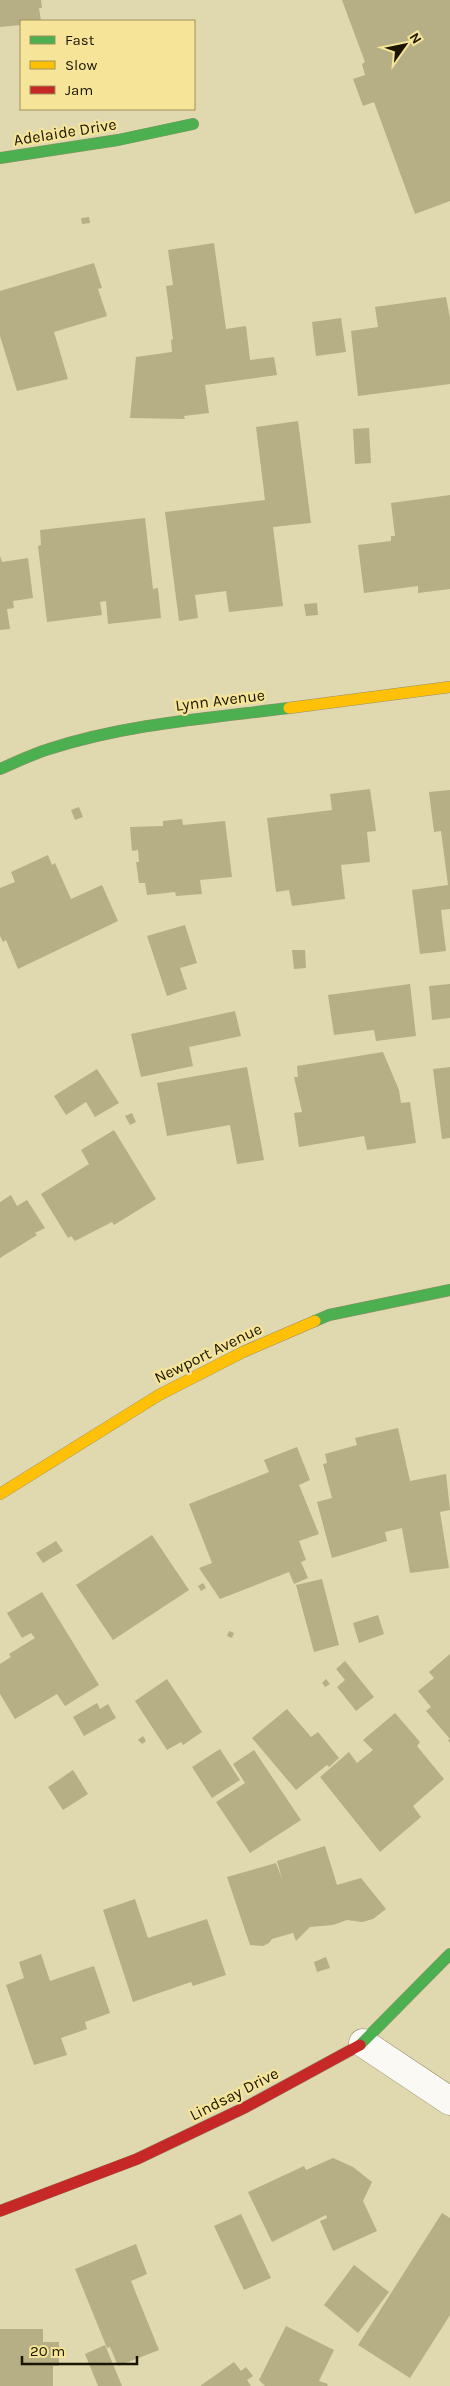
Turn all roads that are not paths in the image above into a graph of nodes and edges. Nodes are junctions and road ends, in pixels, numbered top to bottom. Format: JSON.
{"nodes":[{"id":1,"x":193,"y":124,"type":"dead end"},
{"id":2,"x":0,"y":158,"type":"edge"},
{"id":3,"x":450,"y":687,"type":"edge"},
{"id":4,"x":0,"y":769,"type":"edge"},
{"id":5,"x":450,"y":1290,"type":"edge"},
{"id":6,"x":0,"y":1494,"type":"edge"},
{"id":7,"x":450,"y":1954,"type":"edge"},
{"id":8,"x":363,"y":2043,"type":"junction"},
{"id":9,"x":450,"y":2101,"type":"edge"},
{"id":10,"x":0,"y":2211,"type":"edge"}],
"edges":[{"from":1,"to":2,"type":"street","name":"Adelaide Drive"},
{"from":3,"to":4,"type":"street","name":"Lynn Avenue"},
{"from":5,"to":6,"type":"street","name":"Newport Avenue"},
{"from":7,"to":8,"type":"street","name":"Lindsay Drive"},
{"from":8,"to":9,"type":"street"},
{"from":8,"to":10,"type":"street","name":"Lindsay Drive"}]}
